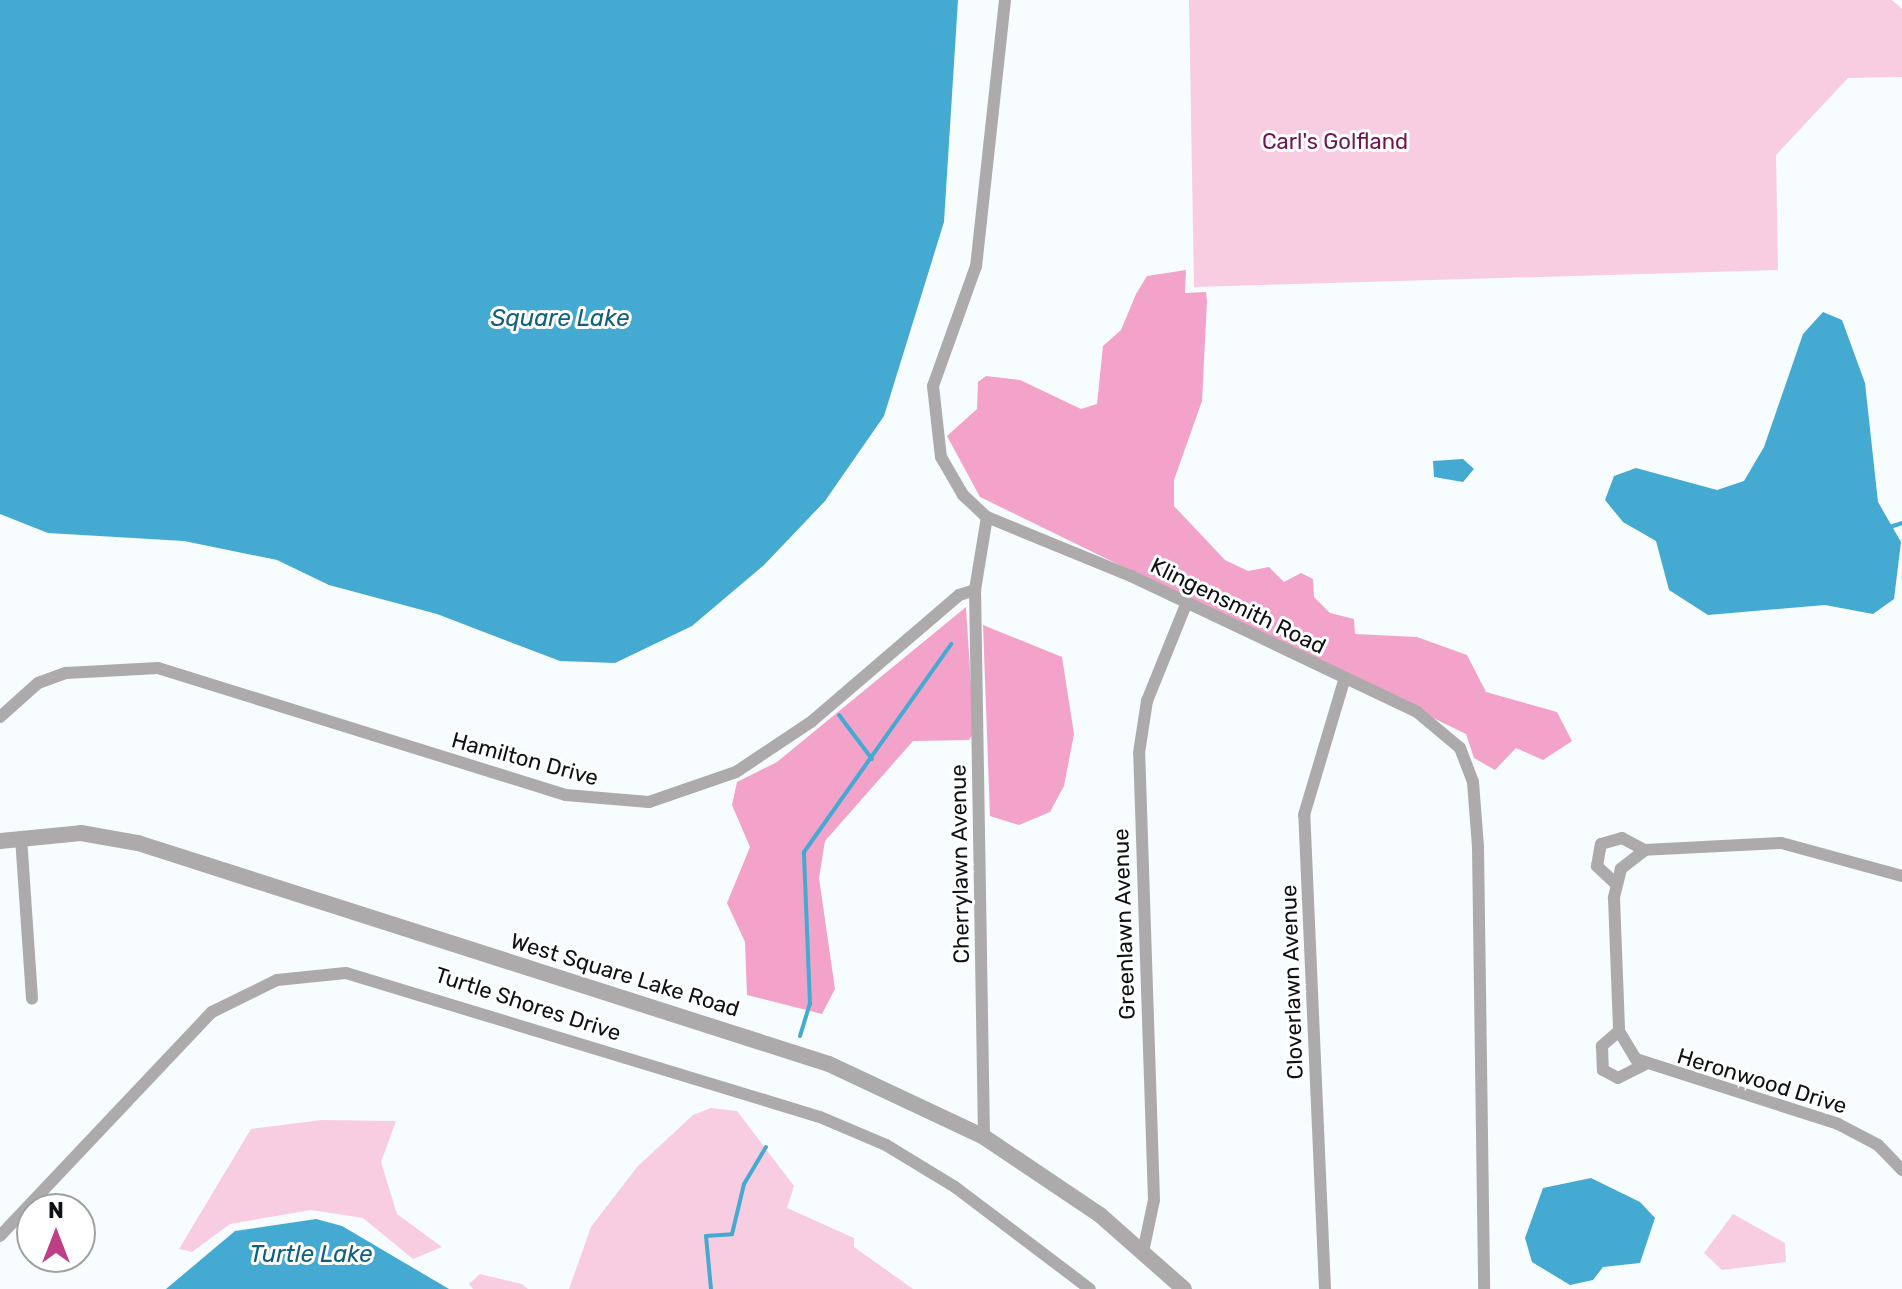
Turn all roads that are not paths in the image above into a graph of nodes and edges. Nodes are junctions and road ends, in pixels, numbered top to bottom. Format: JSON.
{"nodes":[{"id":1,"x":1005,"y":0,"type":"edge"},
{"id":2,"x":987,"y":517,"type":"junction"},
{"id":3,"x":975,"y":590,"type":"junction"},
{"id":4,"x":1187,"y":602,"type":"junction"},
{"id":5,"x":1344,"y":681,"type":"junction"},
{"id":6,"x":0,"y":717,"type":"edge"},
{"id":7,"x":21,"y":837,"type":"junction"},
{"id":8,"x":0,"y":841,"type":"edge"},
{"id":9,"x":1645,"y":850,"type":"junction"},
{"id":10,"x":1902,"y":876,"type":"edge"},
{"id":11,"x":1615,"y":883,"type":"junction"},
{"id":12,"x":32,"y":999,"type":"dead end"},
{"id":13,"x":1619,"y":1031,"type":"junction"},
{"id":14,"x":1644,"y":1065,"type":"junction"},
{"id":15,"x":984,"y":1137,"type":"junction"},
{"id":16,"x":1902,"y":1170,"type":"edge"},
{"id":17,"x":0,"y":1236,"type":"edge"},
{"id":18,"x":1143,"y":1252,"type":"junction"},
{"id":19,"x":1090,"y":1289,"type":"edge"},
{"id":20,"x":1184,"y":1289,"type":"edge"},
{"id":21,"x":1325,"y":1289,"type":"edge"},
{"id":22,"x":1484,"y":1289,"type":"edge"}],
"edges":[{"from":1,"to":2,"type":"street","name":"Klingensmith Road"},
{"from":2,"to":3,"type":"street"},
{"from":2,"to":4,"type":"street","name":"Klingensmith Road"},
{"from":3,"to":6,"type":"street","name":"Hamilton Drive"},
{"from":3,"to":15,"type":"street","name":"Cherrylawn Avenue"},
{"from":4,"to":5,"type":"street","name":"Klingensmith Road"},
{"from":4,"to":18,"type":"street","name":"Greenlawn Avenue"},
{"from":5,"to":21,"type":"street","name":"Cloverlawn Avenue"},
{"from":5,"to":22,"type":"street","name":"Klingensmith Road"},
{"from":7,"to":8,"type":"street","name":"West Square Lake Road"},
{"from":7,"to":12,"type":"street"},
{"from":7,"to":15,"type":"street","name":"West Square Lake Road"},
{"from":9,"to":10,"type":"street","name":"Heronwood Drive"},
{"from":9,"to":11,"type":"street"},
{"from":9,"to":11,"type":"street","name":"Heronwood Drive"},
{"from":11,"to":13,"type":"street","name":"Heronwood Drive"},
{"from":13,"to":14,"type":"street","name":"Heronwood Drive"},
{"from":13,"to":14,"type":"street","name":"Heronwood Drive"},
{"from":14,"to":16,"type":"street","name":"Heronwood Drive"},
{"from":15,"to":18,"type":"street","name":"West Square Lake Road"},
{"from":17,"to":19,"type":"street","name":"Turtle Shores Drive"},
{"from":18,"to":20,"type":"street","name":"West Square Lake Road"}]}
